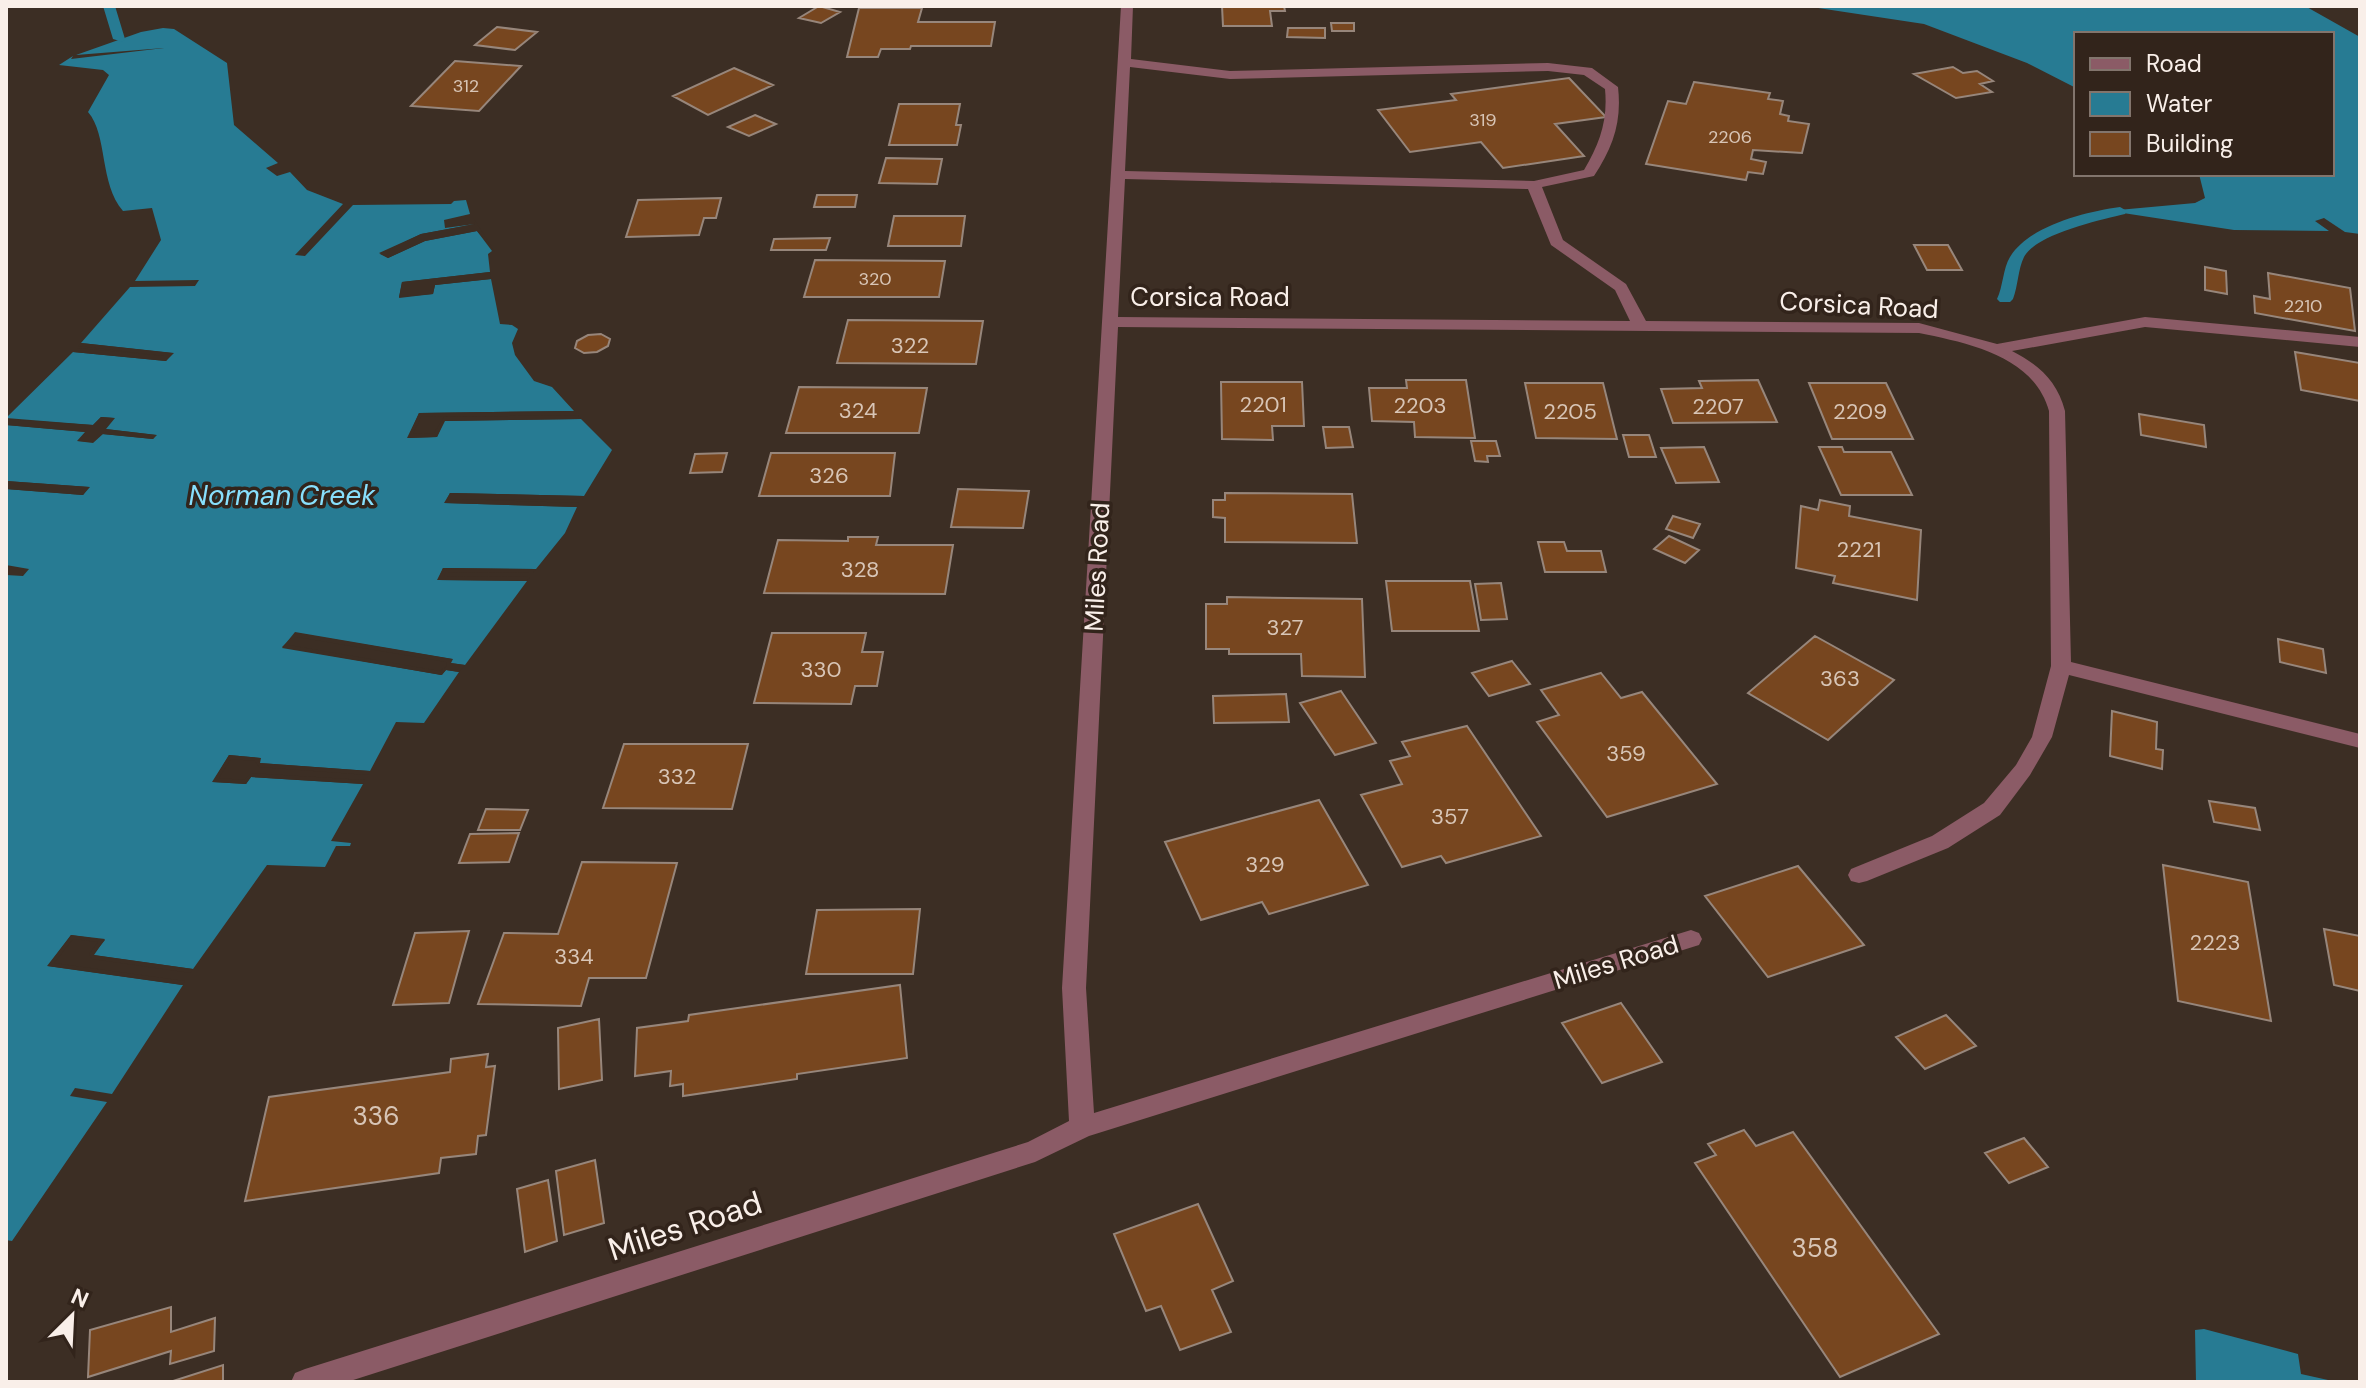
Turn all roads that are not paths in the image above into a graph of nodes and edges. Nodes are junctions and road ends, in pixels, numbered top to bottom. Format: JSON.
{"nodes":[{"id":1,"x":1127,"y":6,"type":"edge"},
{"id":2,"x":1124,"y":62,"type":"junction"},
{"id":3,"x":1119,"y":175,"type":"junction"},
{"id":4,"x":1534,"y":185,"type":"junction"},
{"id":5,"x":1112,"y":322,"type":"junction"},
{"id":6,"x":1640,"y":325,"type":"junction"},
{"id":7,"x":2360,"y":342,"type":"edge"},
{"id":8,"x":1994,"y":349,"type":"junction"},
{"id":9,"x":2061,"y":666,"type":"junction"},
{"id":10,"x":2360,"y":741,"type":"edge"},
{"id":11,"x":1859,"y":875,"type":"dead end"},
{"id":12,"x":1691,"y":939,"type":"dead end"},
{"id":13,"x":1082,"y":1127,"type":"junction"},
{"id":14,"x":305,"y":1382,"type":"edge"}],
"edges":[{"from":1,"to":2,"type":"street","name":"Miles Road"},
{"from":2,"to":3,"type":"street","name":"Miles Road"},
{"from":2,"to":4,"type":"street"},
{"from":3,"to":4,"type":"street"},
{"from":3,"to":5,"type":"street","name":"Miles Road"},
{"from":4,"to":6,"type":"street"},
{"from":5,"to":6,"type":"street","name":"Corsica Road"},
{"from":5,"to":13,"type":"street","name":"Miles Road"},
{"from":6,"to":8,"type":"street","name":"Corsica Road"},
{"from":7,"to":8,"type":"street"},
{"from":8,"to":9,"type":"street","name":"Corsica Road"},
{"from":9,"to":10,"type":"street"},
{"from":9,"to":11,"type":"street"},
{"from":12,"to":13,"type":"street","name":"Miles Road"},
{"from":13,"to":14,"type":"street","name":"Miles Road"}]}
